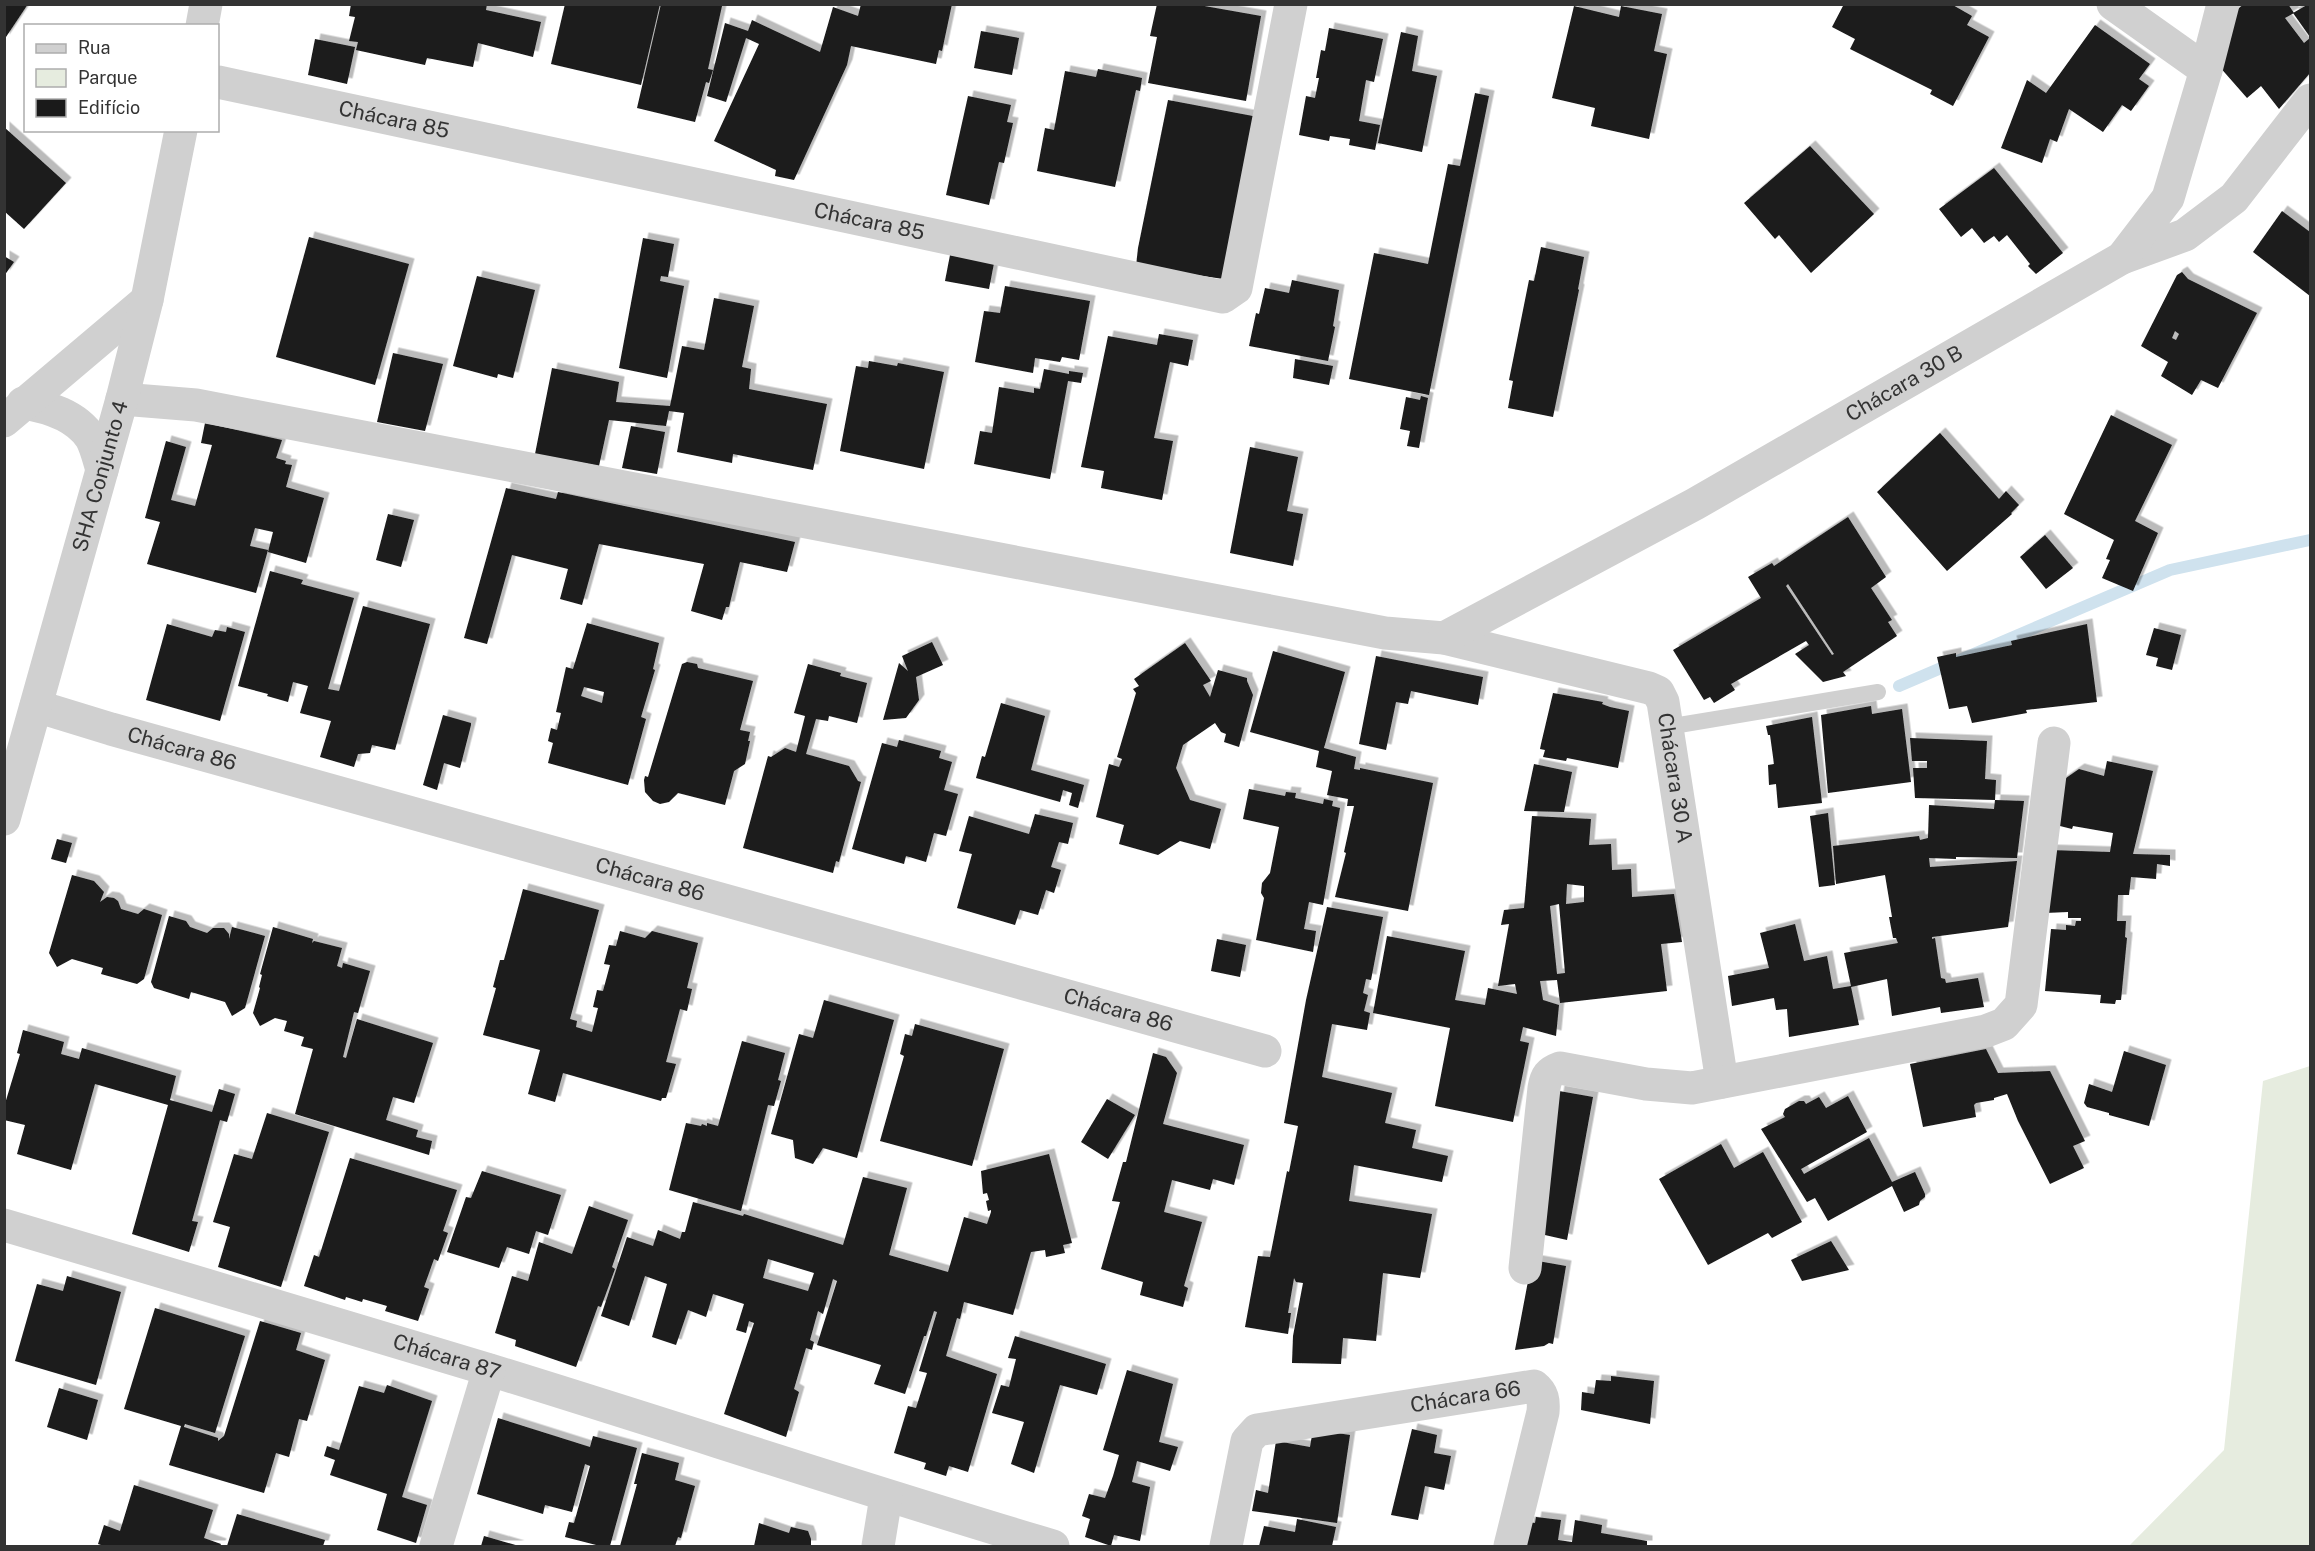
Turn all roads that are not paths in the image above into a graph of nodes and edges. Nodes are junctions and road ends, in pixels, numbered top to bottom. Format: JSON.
{"nodes":[{"id":1,"x":206,"y":4,"type":"edge"},
{"id":2,"x":1291,"y":4,"type":"edge"},
{"id":3,"x":2113,"y":4,"type":"edge"},
{"id":4,"x":2223,"y":4,"type":"edge"},
{"id":5,"x":202,"y":24,"type":"edge"},
{"id":6,"x":2206,"y":70,"type":"junction"},
{"id":7,"x":219,"y":82,"type":"edge"},
{"id":8,"x":2310,"y":100,"type":"edge"},
{"id":9,"x":181,"y":132,"type":"edge"},
{"id":10,"x":2122,"y":258,"type":"junction"},
{"id":11,"x":147,"y":300,"type":"junction"},
{"id":12,"x":122,"y":399,"type":"junction"},
{"id":13,"x":14,"y":412,"type":"edge"},
{"id":14,"x":102,"y":470,"type":"junction"},
{"id":15,"x":1444,"y":638,"type":"junction"},
{"id":16,"x":1878,"y":693,"type":"dead end"},
{"id":17,"x":36,"y":706,"type":"junction"},
{"id":18,"x":1667,"y":727,"type":"junction"},
{"id":19,"x":2054,"y":742,"type":"dead end"},
{"id":20,"x":4,"y":819,"type":"edge"},
{"id":21,"x":1265,"y":1051,"type":"dead end"},
{"id":22,"x":1722,"y":1082,"type":"junction"},
{"id":23,"x":4,"y":1225,"type":"edge"},
{"id":24,"x":1525,"y":1268,"type":"dead end"},
{"id":25,"x":489,"y":1370,"type":"junction"},
{"id":26,"x":886,"y":1497,"type":"junction"},
{"id":27,"x":436,"y":1546,"type":"edge"},
{"id":28,"x":878,"y":1546,"type":"edge"},
{"id":29,"x":1053,"y":1546,"type":"edge"},
{"id":30,"x":1226,"y":1546,"type":"edge"},
{"id":31,"x":1510,"y":1546,"type":"edge"}],
"edges":[{"from":1,"to":5,"type":"street"},
{"from":2,"to":7,"type":"street","name":"Chácara 85"},
{"from":3,"to":6,"type":"street"},
{"from":4,"to":6,"type":"street","name":"Chácara 30 B"},
{"from":6,"to":10,"type":"street","name":"Chácara 30 B"},
{"from":8,"to":10,"type":"street"},
{"from":9,"to":11,"type":"street","name":"SHA Conjunto 4"},
{"from":10,"to":15,"type":"street","name":"Chácara 30 B"},
{"from":11,"to":12,"type":"street","name":"SHA Conjunto 4"},
{"from":11,"to":13,"type":"street"},
{"from":12,"to":14,"type":"street","name":"SHA Conjunto 4"},
{"from":12,"to":15,"type":"street","name":"Chácara 30 A"},
{"from":13,"to":14,"type":"street"},
{"from":14,"to":17,"type":"street","name":"SHA Conjunto 4"},
{"from":15,"to":18,"type":"street","name":"Chácara 30 A"},
{"from":16,"to":18,"type":"lane"},
{"from":17,"to":20,"type":"street","name":"SHA Conjunto 4"},
{"from":17,"to":21,"type":"street","name":"Chácara 86"},
{"from":18,"to":22,"type":"street","name":"Chácara 30 A"},
{"from":19,"to":22,"type":"street"},
{"from":22,"to":24,"type":"street"},
{"from":23,"to":25,"type":"street","name":"Chácara 87"},
{"from":25,"to":26,"type":"street","name":"Chácara 87"},
{"from":25,"to":27,"type":"street"},
{"from":26,"to":28,"type":"street"},
{"from":26,"to":29,"type":"street","name":"Chácara 87"},
{"from":30,"to":31,"type":"street","name":"Chácara 66"}]}
